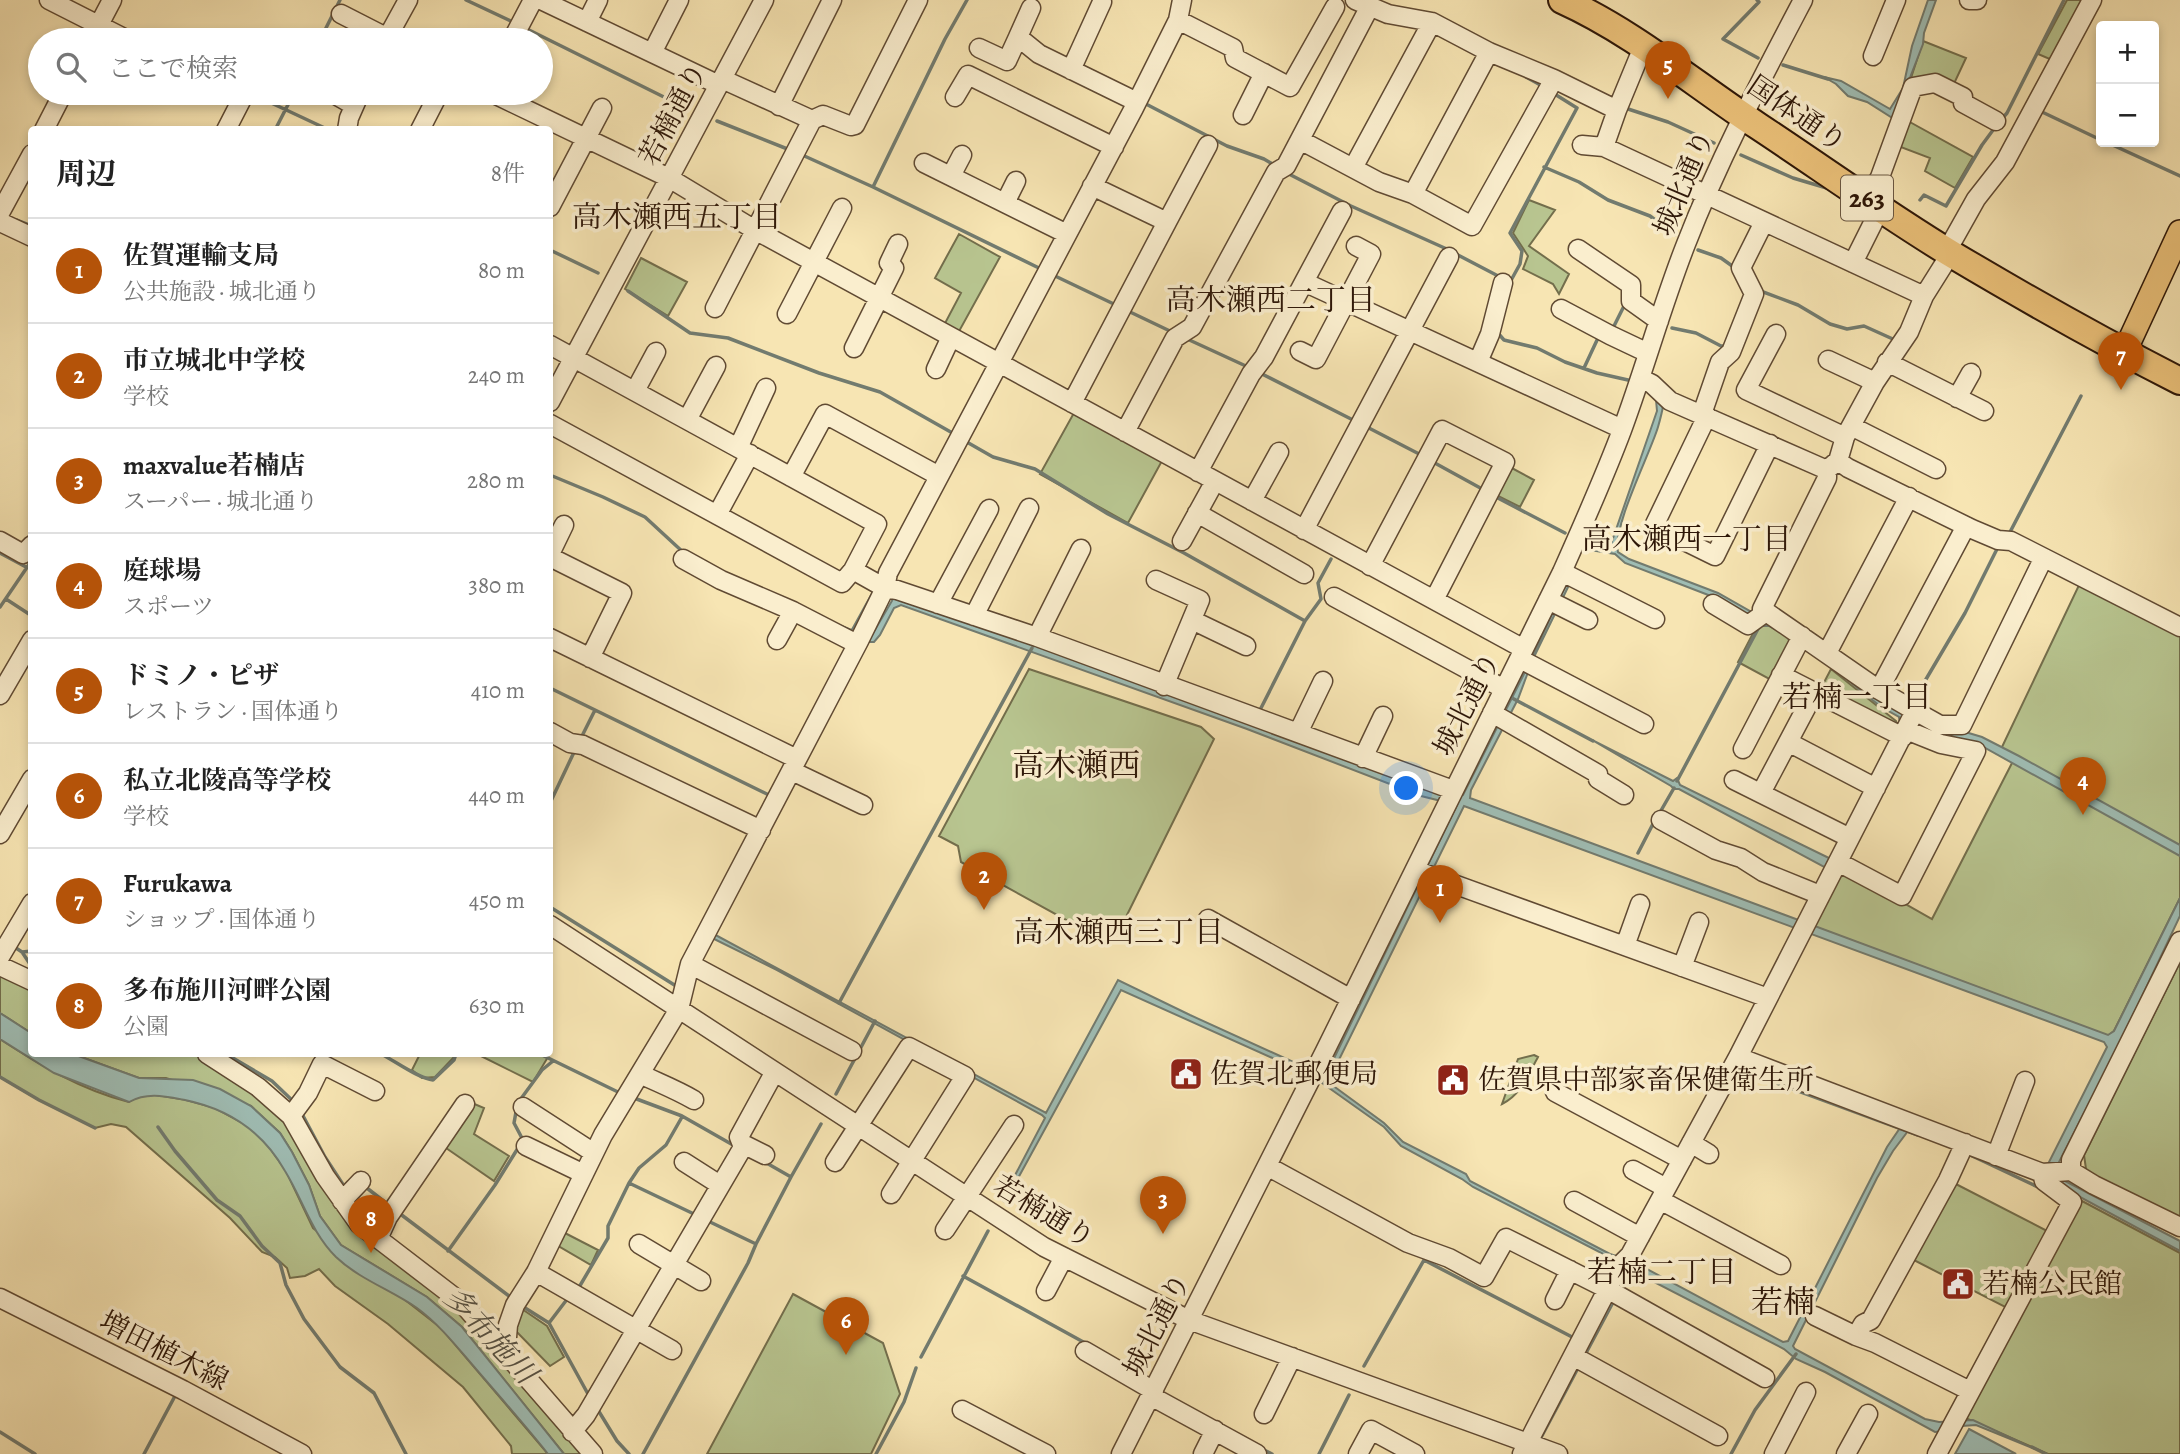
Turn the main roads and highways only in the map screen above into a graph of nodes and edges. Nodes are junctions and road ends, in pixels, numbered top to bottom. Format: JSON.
{"nodes":[{"id":1,"x":1562,"y":0,"type":"edge"},
{"id":2,"x":1594,"y":0,"type":"edge"},
{"id":3,"x":1746,"y":109,"type":"junction"},
{"id":4,"x":2178,"y":243,"type":"edge"},
{"id":5,"x":2126,"y":347,"type":"junction"},
{"id":6,"x":2180,"y":367,"type":"edge"},
{"id":7,"x":2180,"y":381,"type":"edge"}],
"edges":[{"from":1,"to":3,"type":"highway","name":"国体通り","number":"263"},
{"from":2,"to":3,"type":"highway","name":"国体通り","number":"263"},
{"from":3,"to":5,"type":"highway","name":"国体通り","number":"263"},
{"from":4,"to":5,"type":"main road"},
{"from":5,"to":6,"type":"highway","name":"国体通り","number":"263"},
{"from":5,"to":7,"type":"highway","name":"国体通り","number":"263"}]}
